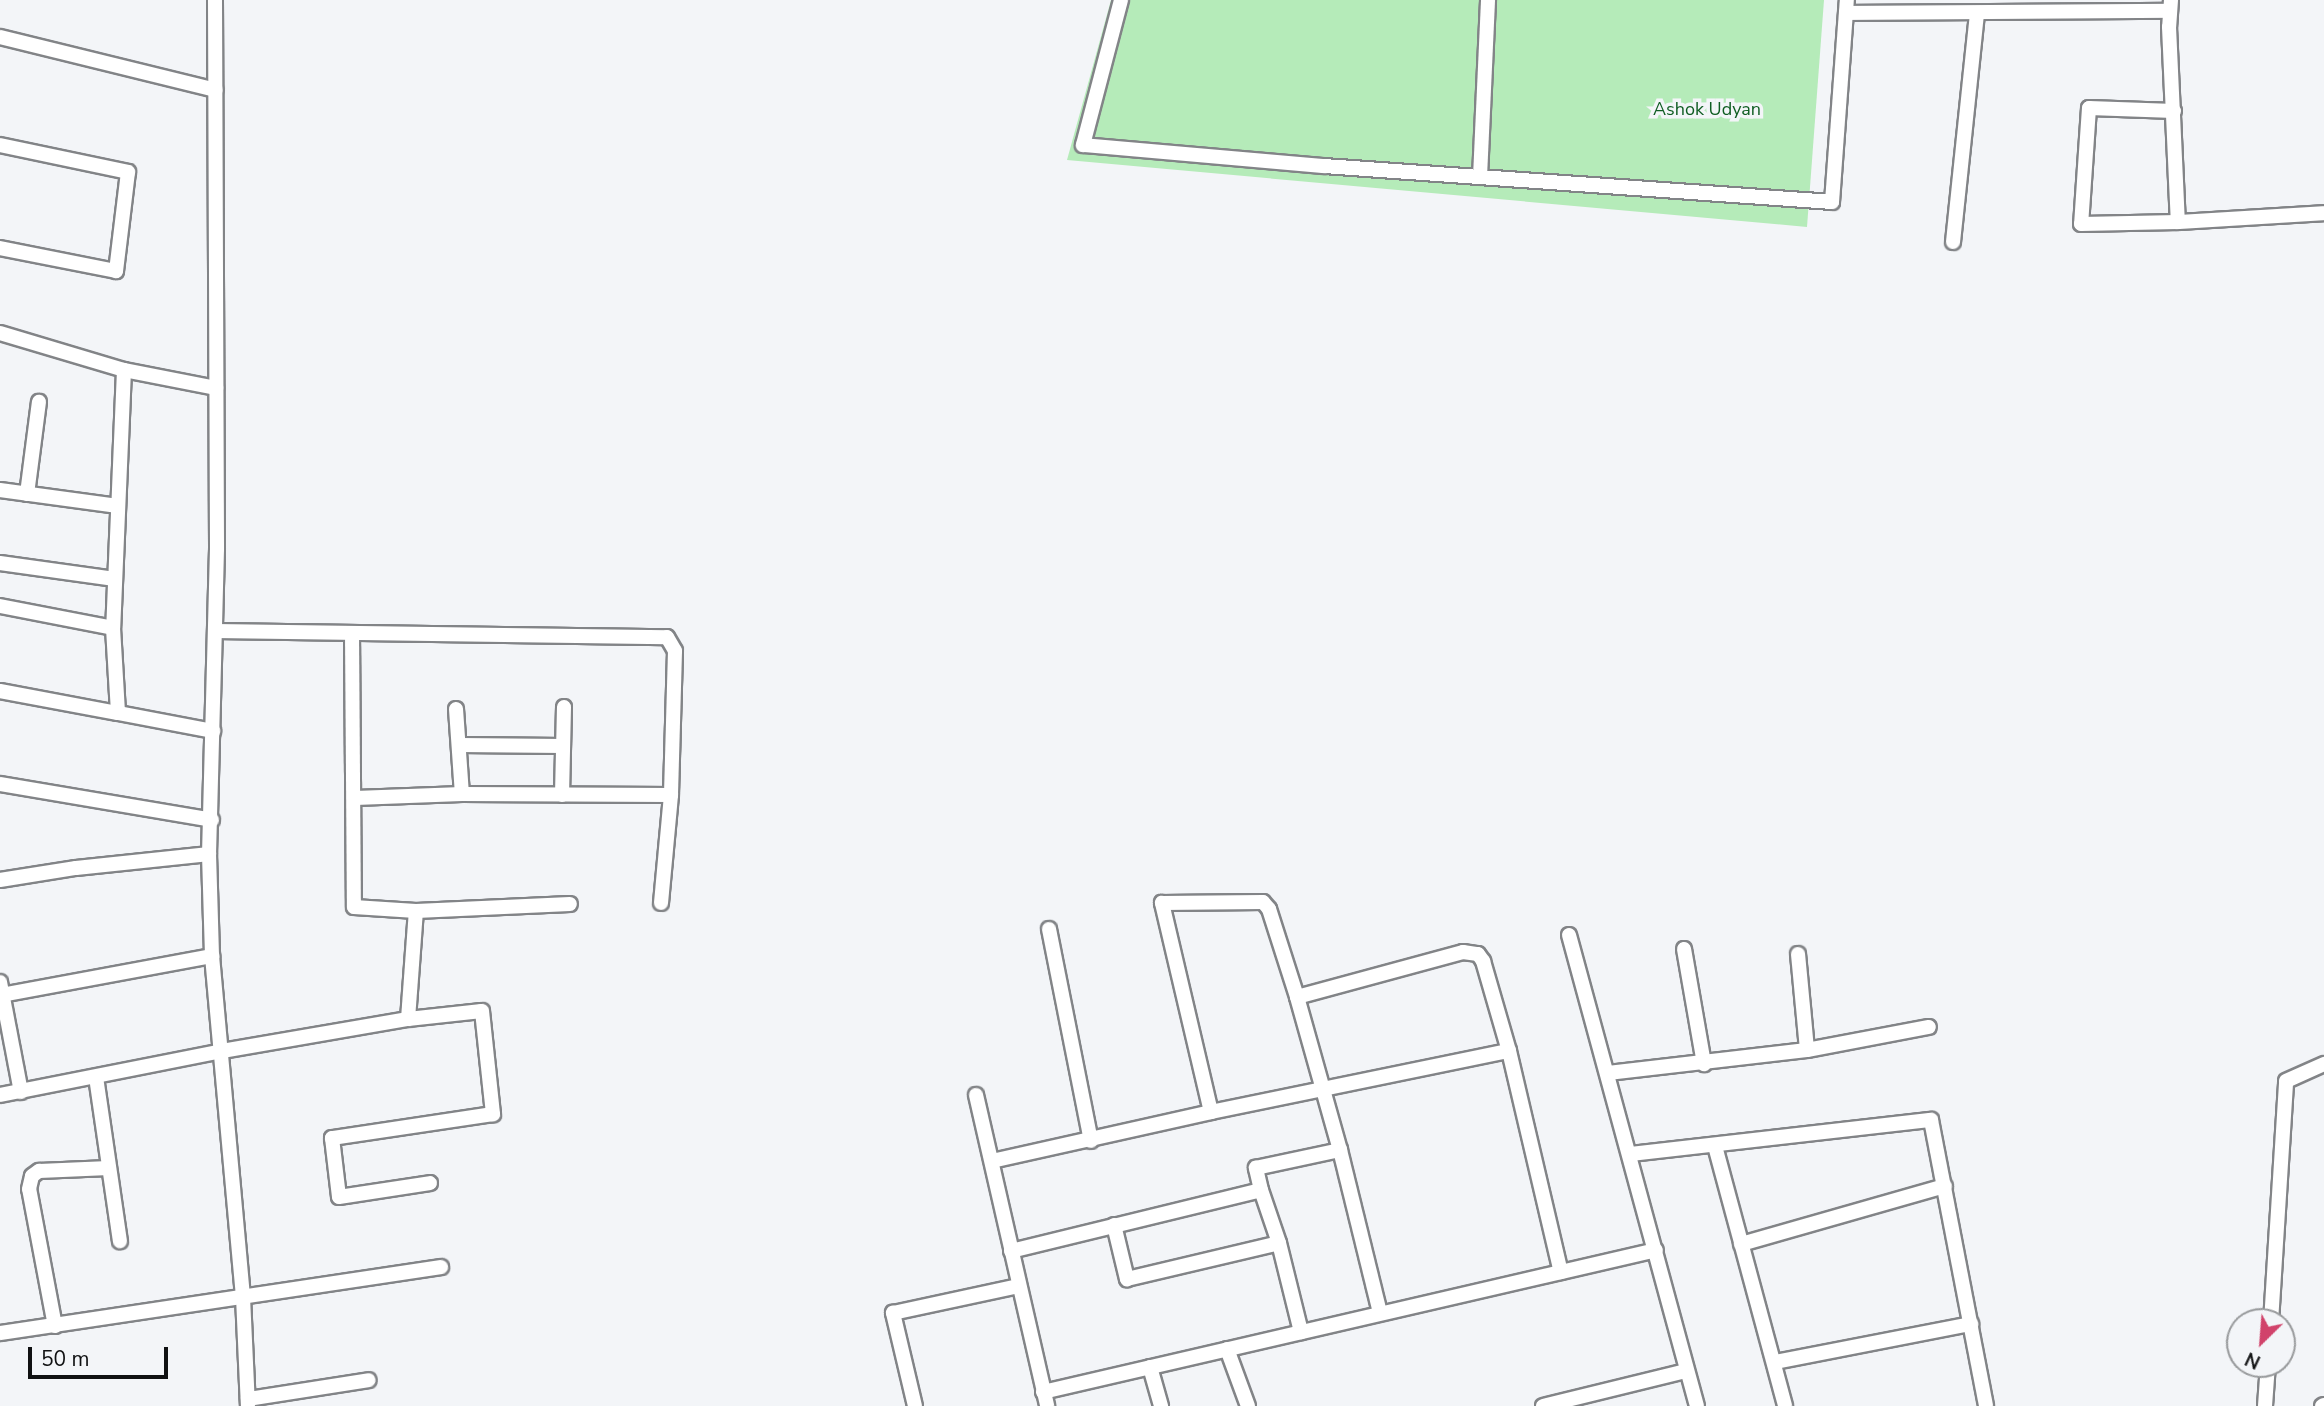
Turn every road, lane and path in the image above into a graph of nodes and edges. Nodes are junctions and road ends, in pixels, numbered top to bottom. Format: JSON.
{"nodes":[{"id":1,"x":1121,"y":0,"type":"edge"},
{"id":2,"x":1488,"y":0,"type":"edge"},
{"id":3,"x":210,"y":1,"type":"edge"},
{"id":4,"x":2170,"y":5,"type":"edge"},
{"id":5,"x":1847,"y":6,"type":"edge"},
{"id":6,"x":1977,"y":13,"type":"junction"},
{"id":7,"x":0,"y":37,"type":"edge"},
{"id":8,"x":216,"y":90,"type":"junction"},
{"id":9,"x":2174,"y":111,"type":"junction"},
{"id":10,"x":0,"y":145,"type":"edge"},
{"id":11,"x":1480,"y":177,"type":"junction"},
{"id":12,"x":2324,"y":213,"type":"edge"},
{"id":13,"x":2178,"y":222,"type":"junction"},
{"id":14,"x":1953,"y":242,"type":"dead end"},
{"id":15,"x":0,"y":248,"type":"edge"},
{"id":16,"x":0,"y":334,"type":"edge"},
{"id":17,"x":124,"y":370,"type":"junction"},
{"id":18,"x":216,"y":388,"type":"junction"},
{"id":19,"x":39,"y":402,"type":"dead end"},
{"id":20,"x":0,"y":490,"type":"edge"},
{"id":21,"x":27,"y":494,"type":"junction"},
{"id":22,"x":118,"y":506,"type":"junction"},
{"id":23,"x":0,"y":563,"type":"edge"},
{"id":24,"x":115,"y":579,"type":"junction"},
{"id":25,"x":0,"y":606,"type":"edge"},
{"id":26,"x":113,"y":628,"type":"junction"},
{"id":27,"x":215,"y":631,"type":"junction"},
{"id":28,"x":352,"y":633,"type":"junction"},
{"id":29,"x":0,"y":691,"type":"edge"},
{"id":30,"x":564,"y":707,"type":"dead end"},
{"id":31,"x":456,"y":709,"type":"dead end"},
{"id":32,"x":118,"y":713,"type":"junction"},
{"id":33,"x":213,"y":731,"type":"junction"},
{"id":34,"x":460,"y":744,"type":"junction"},
{"id":35,"x":563,"y":746,"type":"junction"},
{"id":36,"x":0,"y":784,"type":"edge"},
{"id":37,"x":462,"y":794,"type":"junction"},
{"id":38,"x":562,"y":795,"type":"junction"},
{"id":39,"x":671,"y":795,"type":"junction"},
{"id":40,"x":355,"y":798,"type":"junction"},
{"id":41,"x":212,"y":820,"type":"junction"},
{"id":42,"x":209,"y":854,"type":"junction"},
{"id":43,"x":0,"y":880,"type":"edge"},
{"id":44,"x":661,"y":903,"type":"dead end"},
{"id":45,"x":570,"y":904,"type":"dead end"},
{"id":46,"x":416,"y":911,"type":"junction"},
{"id":47,"x":1049,"y":929,"type":"dead end"},
{"id":48,"x":1569,"y":935,"type":"dead end"},
{"id":49,"x":1684,"y":949,"type":"dead end"},
{"id":50,"x":1798,"y":954,"type":"dead end"},
{"id":51,"x":212,"y":956,"type":"junction"},
{"id":52,"x":1,"y":989,"type":"edge"},
{"id":53,"x":1297,"y":997,"type":"junction"},
{"id":54,"x":408,"y":1019,"type":"junction"},
{"id":55,"x":1929,"y":1027,"type":"dead end"},
{"id":56,"x":1808,"y":1050,"type":"junction"},
{"id":57,"x":222,"y":1051,"type":"junction"},
{"id":58,"x":1509,"y":1051,"type":"junction"},
{"id":59,"x":1704,"y":1064,"type":"junction"},
{"id":60,"x":2324,"y":1064,"type":"edge"},
{"id":61,"x":1608,"y":1073,"type":"junction"},
{"id":62,"x":96,"y":1077,"type":"junction"},
{"id":63,"x":1324,"y":1090,"type":"junction"},
{"id":64,"x":21,"y":1092,"type":"junction"},
{"id":65,"x":0,"y":1095,"type":"edge"},
{"id":66,"x":976,"y":1095,"type":"dead end"},
{"id":67,"x":1211,"y":1112,"type":"junction"},
{"id":68,"x":1091,"y":1141,"type":"junction"},
{"id":69,"x":1715,"y":1146,"type":"junction"},
{"id":70,"x":1340,"y":1150,"type":"junction"},
{"id":71,"x":1630,"y":1154,"type":"junction"},
{"id":72,"x":992,"y":1161,"type":"junction"},
{"id":73,"x":109,"y":1168,"type":"junction"},
{"id":74,"x":430,"y":1183,"type":"dead end"},
{"id":75,"x":1945,"y":1186,"type":"junction"},
{"id":76,"x":1261,"y":1190,"type":"junction"},
{"id":77,"x":1114,"y":1225,"type":"junction"},
{"id":78,"x":120,"y":1241,"type":"dead end"},
{"id":79,"x":1279,"y":1243,"type":"junction"},
{"id":80,"x":1741,"y":1244,"type":"junction"},
{"id":81,"x":1656,"y":1250,"type":"junction"},
{"id":82,"x":1011,"y":1251,"type":"junction"},
{"id":83,"x":440,"y":1267,"type":"dead end"},
{"id":84,"x":1561,"y":1272,"type":"junction"},
{"id":85,"x":1019,"y":1286,"type":"junction"},
{"id":86,"x":243,"y":1297,"type":"junction"},
{"id":87,"x":2272,"y":1308,"type":"edge"},
{"id":88,"x":1380,"y":1313,"type":"junction"},
{"id":89,"x":1971,"y":1324,"type":"junction"},
{"id":90,"x":55,"y":1326,"type":"junction"},
{"id":91,"x":1301,"y":1332,"type":"junction"},
{"id":92,"x":0,"y":1333,"type":"edge"},
{"id":93,"x":1227,"y":1349,"type":"junction"},
{"id":94,"x":1775,"y":1362,"type":"junction"},
{"id":95,"x":1150,"y":1367,"type":"junction"},
{"id":96,"x":1686,"y":1371,"type":"junction"},
{"id":97,"x":2267,"y":1378,"type":"edge"},
{"id":98,"x":369,"y":1380,"type":"dead end"},
{"id":99,"x":1045,"y":1399,"type":"edge"},
{"id":100,"x":248,"y":1402,"type":"edge"},
{"id":101,"x":915,"y":1406,"type":"edge"},
{"id":102,"x":1161,"y":1406,"type":"edge"},
{"id":103,"x":1248,"y":1406,"type":"edge"},
{"id":104,"x":1545,"y":1406,"type":"edge"},
{"id":105,"x":1698,"y":1406,"type":"edge"},
{"id":106,"x":1785,"y":1406,"type":"edge"},
{"id":107,"x":1986,"y":1406,"type":"edge"},
{"id":108,"x":2265,"y":1406,"type":"edge"}],
"edges":[{"from":1,"to":11,"type":"street"},
{"from":2,"to":11,"type":"street"},
{"from":3,"to":8,"type":"street"},
{"from":4,"to":6,"type":"street"},
{"from":4,"to":9,"type":"street"},
{"from":5,"to":6,"type":"street"},
{"from":5,"to":11,"type":"street"},
{"from":6,"to":14,"type":"street"},
{"from":7,"to":8,"type":"street"},
{"from":8,"to":18,"type":"street"},
{"from":9,"to":13,"type":"street"},
{"from":9,"to":13,"type":"street"},
{"from":10,"to":15,"type":"street"},
{"from":12,"to":13,"type":"street"},
{"from":16,"to":17,"type":"street"},
{"from":17,"to":18,"type":"street"},
{"from":17,"to":22,"type":"street"},
{"from":18,"to":27,"type":"street"},
{"from":19,"to":21,"type":"street"},
{"from":20,"to":21,"type":"street"},
{"from":21,"to":22,"type":"street"},
{"from":22,"to":24,"type":"street"},
{"from":23,"to":24,"type":"street"},
{"from":24,"to":26,"type":"street"},
{"from":25,"to":26,"type":"street"},
{"from":26,"to":32,"type":"street"},
{"from":27,"to":28,"type":"street"},
{"from":27,"to":33,"type":"street"},
{"from":28,"to":39,"type":"street"},
{"from":28,"to":40,"type":"street"},
{"from":29,"to":32,"type":"street"},
{"from":30,"to":35,"type":"street"},
{"from":31,"to":34,"type":"street"},
{"from":32,"to":33,"type":"street"},
{"from":33,"to":41,"type":"street"},
{"from":34,"to":35,"type":"street"},
{"from":34,"to":37,"type":"street"},
{"from":35,"to":38,"type":"street"},
{"from":36,"to":41,"type":"street"},
{"from":37,"to":38,"type":"street"},
{"from":37,"to":40,"type":"street"},
{"from":38,"to":39,"type":"street"},
{"from":39,"to":44,"type":"street"},
{"from":40,"to":46,"type":"street"},
{"from":41,"to":42,"type":"street"},
{"from":42,"to":43,"type":"street"},
{"from":42,"to":51,"type":"street"},
{"from":45,"to":46,"type":"street"},
{"from":46,"to":54,"type":"street"},
{"from":47,"to":68,"type":"street"},
{"from":48,"to":61,"type":"street"},
{"from":49,"to":59,"type":"street"},
{"from":50,"to":56,"type":"street"},
{"from":51,"to":52,"type":"street"},
{"from":51,"to":57,"type":"street"},
{"from":52,"to":64,"type":"street"},
{"from":53,"to":58,"type":"street"},
{"from":53,"to":63,"type":"street"},
{"from":53,"to":67,"type":"street"},
{"from":54,"to":57,"type":"street"},
{"from":54,"to":74,"type":"street"},
{"from":55,"to":56,"type":"street"},
{"from":56,"to":59,"type":"street"},
{"from":57,"to":62,"type":"street"},
{"from":57,"to":86,"type":"street"},
{"from":58,"to":63,"type":"street"},
{"from":58,"to":84,"type":"street"},
{"from":59,"to":61,"type":"street"},
{"from":60,"to":87,"type":"street"},
{"from":61,"to":71,"type":"street"},
{"from":62,"to":64,"type":"street"},
{"from":62,"to":73,"type":"street"},
{"from":63,"to":67,"type":"street"},
{"from":63,"to":70,"type":"street"},
{"from":64,"to":65,"type":"street"},
{"from":66,"to":72,"type":"street"},
{"from":67,"to":68,"type":"street"},
{"from":68,"to":72,"type":"street"},
{"from":69,"to":71,"type":"street"},
{"from":69,"to":75,"type":"street"},
{"from":69,"to":80,"type":"street"},
{"from":70,"to":76,"type":"street"},
{"from":70,"to":88,"type":"street"},
{"from":71,"to":81,"type":"street"},
{"from":72,"to":82,"type":"street"},
{"from":73,"to":78,"type":"street"},
{"from":73,"to":90,"type":"street"},
{"from":75,"to":80,"type":"street"},
{"from":75,"to":89,"type":"street"},
{"from":76,"to":77,"type":"street"},
{"from":76,"to":79,"type":"street"},
{"from":77,"to":79,"type":"street"},
{"from":77,"to":82,"type":"street"},
{"from":79,"to":91,"type":"street"},
{"from":80,"to":94,"type":"street"},
{"from":81,"to":84,"type":"street"},
{"from":81,"to":96,"type":"street"},
{"from":82,"to":85,"type":"street"},
{"from":83,"to":86,"type":"street"},
{"from":84,"to":88,"type":"street"},
{"from":85,"to":99,"type":"street"},
{"from":85,"to":101,"type":"street"},
{"from":86,"to":90,"type":"street"},
{"from":86,"to":100,"type":"street"},
{"from":88,"to":91,"type":"street"},
{"from":89,"to":94,"type":"street"},
{"from":89,"to":107,"type":"street"},
{"from":90,"to":92,"type":"street"},
{"from":91,"to":93,"type":"street"},
{"from":93,"to":95,"type":"street"},
{"from":93,"to":103,"type":"street"},
{"from":94,"to":106,"type":"street"},
{"from":95,"to":99,"type":"street"},
{"from":95,"to":102,"type":"street"},
{"from":96,"to":104,"type":"street"},
{"from":96,"to":105,"type":"street"},
{"from":97,"to":108,"type":"street"},
{"from":98,"to":100,"type":"street"}]}
